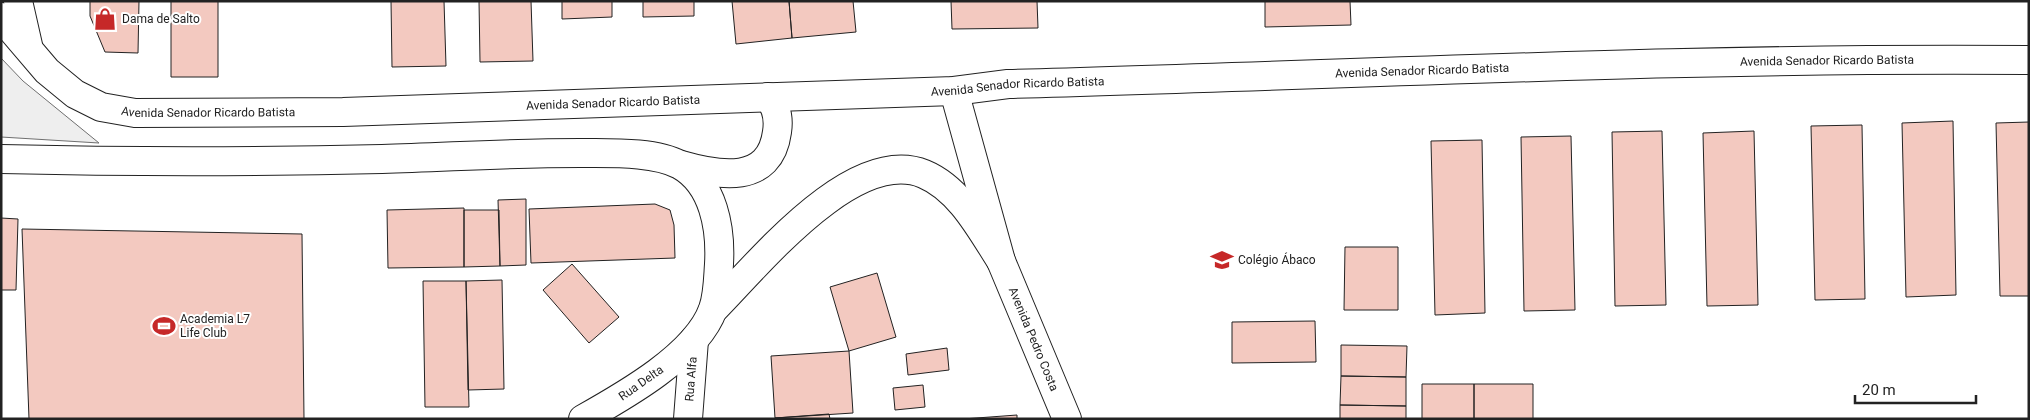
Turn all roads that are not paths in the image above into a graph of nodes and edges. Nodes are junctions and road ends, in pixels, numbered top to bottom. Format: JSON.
{"nodes":[{"id":1,"x":18,"y":1,"type":"edge"},
{"id":2,"x":1,"y":17,"type":"edge"},
{"id":3,"x":29,"y":49,"type":"junction"},
{"id":4,"x":2029,"y":60,"type":"edge"},
{"id":5,"x":954,"y":91,"type":"junction"},
{"id":6,"x":768,"y":97,"type":"junction"},
{"id":7,"x":1,"y":159,"type":"edge"},
{"id":8,"x":680,"y":165,"type":"junction"},
{"id":9,"x":1001,"y":261,"type":"junction"},
{"id":10,"x":713,"y":310,"type":"junction"},
{"id":11,"x":694,"y":340,"type":"junction"},
{"id":12,"x":583,"y":419,"type":"edge"},
{"id":13,"x":688,"y":419,"type":"edge"},
{"id":14,"x":1066,"y":419,"type":"edge"}],
"edges":[{"from":1,"to":3,"type":"street","name":"Avenida Senador Ricardo Batista"},
{"from":2,"to":3,"type":"street","name":"Avenida Senador Ricardo Batista"},
{"from":3,"to":6,"type":"street","name":"Avenida Senador Ricardo Batista"},
{"from":4,"to":5,"type":"street","name":"Avenida Senador Ricardo Batista"},
{"from":5,"to":6,"type":"street","name":"Avenida Senador Ricardo Batista"},
{"from":5,"to":9,"type":"street"},
{"from":6,"to":8,"type":"street"},
{"from":7,"to":8,"type":"street"},
{"from":8,"to":10,"type":"street"},
{"from":9,"to":10,"type":"street"},
{"from":9,"to":14,"type":"street","name":"Avenida Pedro Costa"},
{"from":10,"to":11,"type":"street"},
{"from":11,"to":12,"type":"street","name":"Rua Delta"},
{"from":11,"to":13,"type":"street","name":"Rua Alfa"}]}
